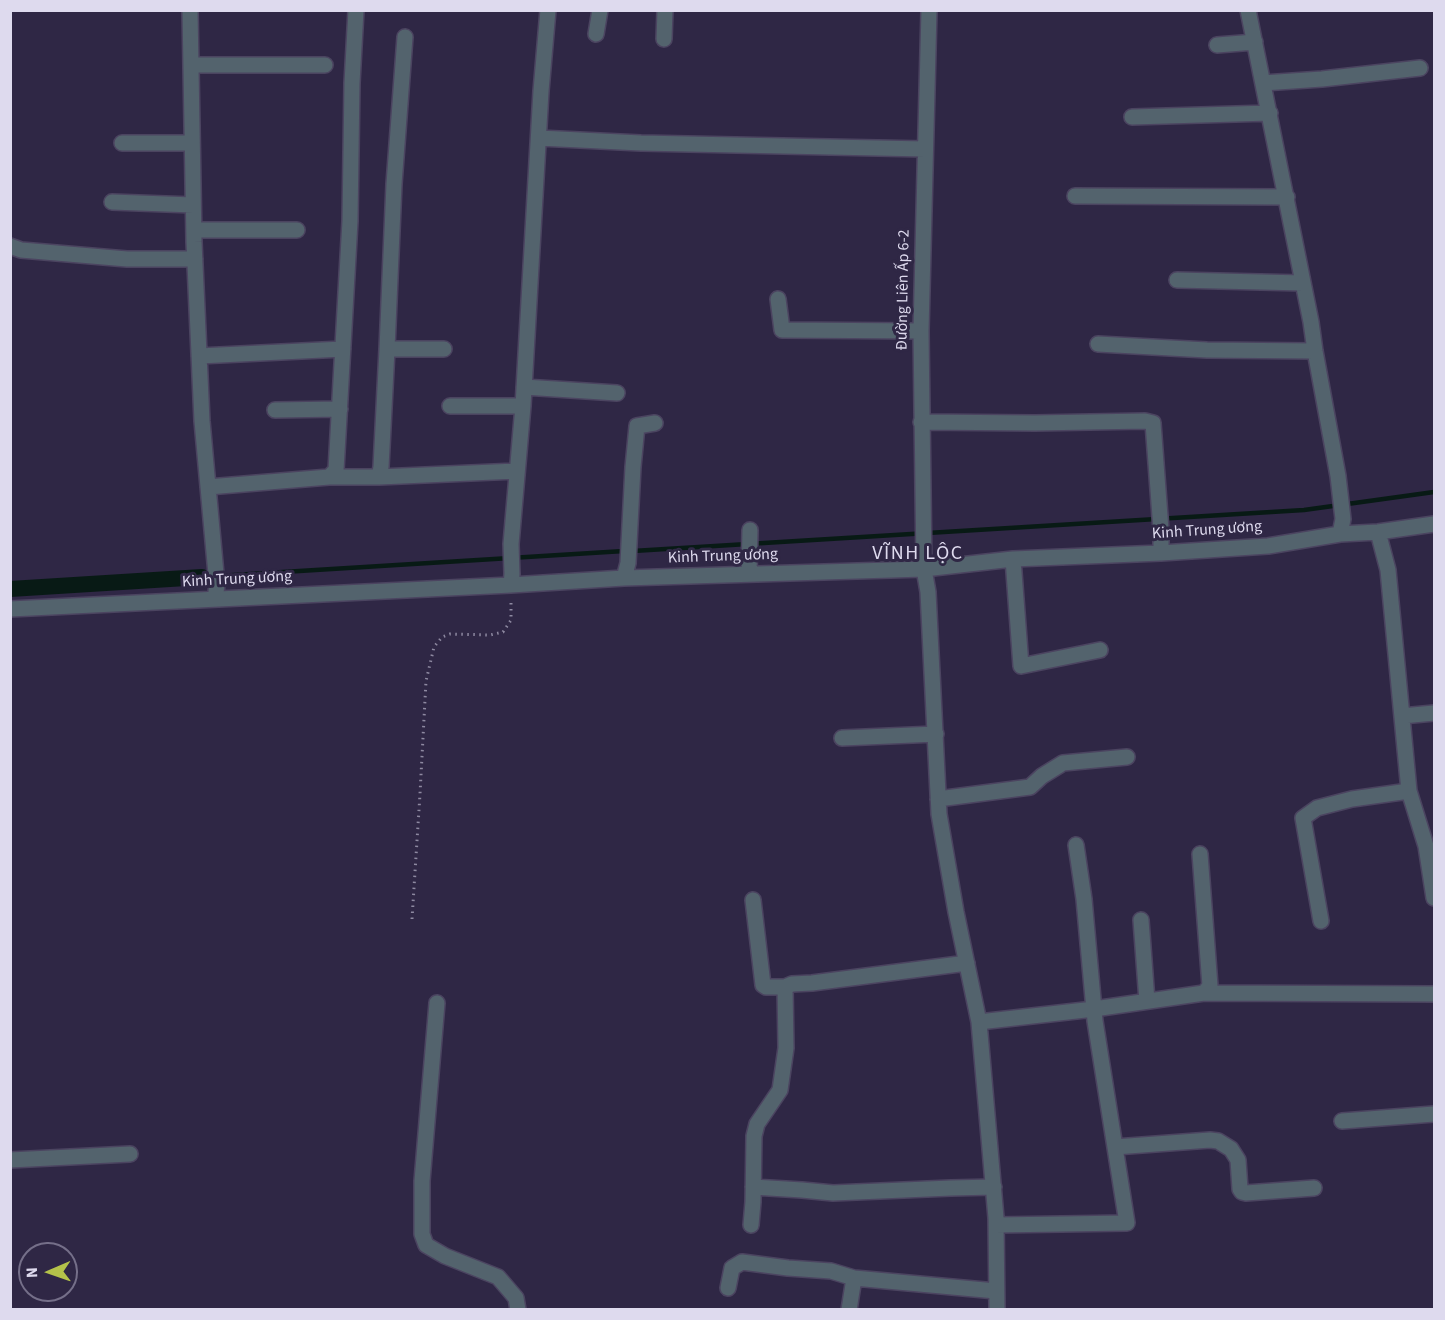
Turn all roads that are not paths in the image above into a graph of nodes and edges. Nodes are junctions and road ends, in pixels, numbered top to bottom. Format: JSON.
{"nodes":[{"id":1,"x":190,"y":10,"type":"edge"},
{"id":2,"x":356,"y":10,"type":"edge"},
{"id":3,"x":548,"y":10,"type":"edge"},
{"id":4,"x":600,"y":10,"type":"edge"},
{"id":5,"x":665,"y":10,"type":"edge"},
{"id":6,"x":929,"y":10,"type":"edge"},
{"id":7,"x":1248,"y":10,"type":"edge"},
{"id":8,"x":596,"y":34,"type":"dead end"},
{"id":9,"x":405,"y":37,"type":"dead end"},
{"id":10,"x":664,"y":39,"type":"dead end"},
{"id":11,"x":1255,"y":42,"type":"junction"},
{"id":12,"x":1216,"y":45,"type":"dead end"},
{"id":13,"x":191,"y":65,"type":"junction"},
{"id":14,"x":325,"y":66,"type":"dead end"},
{"id":15,"x":1420,"y":68,"type":"dead end"},
{"id":16,"x":1263,"y":83,"type":"junction"},
{"id":17,"x":1269,"y":113,"type":"junction"},
{"id":18,"x":1132,"y":117,"type":"dead end"},
{"id":19,"x":539,"y":138,"type":"junction"},
{"id":20,"x":122,"y":143,"type":"dead end"},
{"id":21,"x":192,"y":143,"type":"junction"},
{"id":22,"x":925,"y":149,"type":"junction"},
{"id":23,"x":1075,"y":196,"type":"dead end"},
{"id":24,"x":1287,"y":197,"type":"junction"},
{"id":25,"x":112,"y":202,"type":"dead end"},
{"id":26,"x":193,"y":205,"type":"junction"},
{"id":27,"x":194,"y":230,"type":"junction"},
{"id":28,"x":297,"y":230,"type":"dead end"},
{"id":29,"x":10,"y":246,"type":"edge"},
{"id":30,"x":195,"y":259,"type":"junction"},
{"id":31,"x":1177,"y":280,"type":"dead end"},
{"id":32,"x":1303,"y":283,"type":"junction"},
{"id":33,"x":778,"y":299,"type":"dead end"},
{"id":34,"x":921,"y":331,"type":"junction"},
{"id":35,"x":1098,"y":344,"type":"dead end"},
{"id":36,"x":343,"y":349,"type":"junction"},
{"id":37,"x":387,"y":349,"type":"junction"},
{"id":38,"x":444,"y":349,"type":"dead end"},
{"id":39,"x":1315,"y":351,"type":"junction"},
{"id":40,"x":199,"y":356,"type":"junction"},
{"id":41,"x":524,"y":387,"type":"junction"},
{"id":42,"x":617,"y":393,"type":"dead end"},
{"id":43,"x":450,"y":406,"type":"dead end"},
{"id":44,"x":523,"y":406,"type":"junction"},
{"id":45,"x":340,"y":409,"type":"junction"},
{"id":46,"x":275,"y":410,"type":"dead end"},
{"id":47,"x":921,"y":422,"type":"junction"},
{"id":48,"x":655,"y":423,"type":"dead end"},
{"id":49,"x":517,"y":471,"type":"junction"},
{"id":50,"x":329,"y":477,"type":"junction"},
{"id":51,"x":379,"y":477,"type":"junction"},
{"id":52,"x":208,"y":487,"type":"junction"},
{"id":53,"x":1434,"y":524,"type":"edge"},
{"id":54,"x":750,"y":530,"type":"dead end"},
{"id":55,"x":1378,"y":532,"type":"junction"},
{"id":56,"x":1340,"y":534,"type":"junction"},
{"id":57,"x":1161,"y":553,"type":"junction"},
{"id":58,"x":1013,"y":559,"type":"junction"},
{"id":59,"x":924,"y":561,"type":"junction"},
{"id":60,"x":749,"y":574,"type":"junction"},
{"id":61,"x":624,"y":578,"type":"junction"},
{"id":62,"x":511,"y":579,"type":"junction"},
{"id":63,"x":216,"y":584,"type":"junction"},
{"id":64,"x":10,"y":609,"type":"edge"},
{"id":65,"x":1100,"y":650,"type":"dead end"},
{"id":66,"x":1434,"y":713,"type":"edge"},
{"id":67,"x":1402,"y":716,"type":"junction"},
{"id":68,"x":936,"y":734,"type":"junction"},
{"id":69,"x":842,"y":738,"type":"dead end"},
{"id":70,"x":1127,"y":757,"type":"dead end"},
{"id":71,"x":1409,"y":791,"type":"junction"},
{"id":72,"x":938,"y":799,"type":"junction"},
{"id":73,"x":1076,"y":845,"type":"dead end"},
{"id":74,"x":1200,"y":854,"type":"dead end"},
{"id":75,"x":1434,"y":898,"type":"edge"},
{"id":76,"x":753,"y":900,"type":"dead end"},
{"id":77,"x":1141,"y":920,"type":"dead end"},
{"id":78,"x":1321,"y":921,"type":"dead end"},
{"id":79,"x":967,"y":963,"type":"junction"},
{"id":80,"x":784,"y":987,"type":"junction"},
{"id":81,"x":1204,"y":993,"type":"junction"},
{"id":82,"x":1434,"y":994,"type":"edge"},
{"id":83,"x":1147,"y":1001,"type":"junction"},
{"id":84,"x":437,"y":1003,"type":"dead end"},
{"id":85,"x":1094,"y":1010,"type":"junction"},
{"id":86,"x":979,"y":1022,"type":"junction"},
{"id":87,"x":1434,"y":1114,"type":"edge"},
{"id":88,"x":1342,"y":1121,"type":"dead end"},
{"id":89,"x":1115,"y":1147,"type":"junction"},
{"id":90,"x":130,"y":1154,"type":"dead end"},
{"id":91,"x":10,"y":1160,"type":"edge"},
{"id":92,"x":753,"y":1187,"type":"junction"},
{"id":93,"x":994,"y":1188,"type":"junction"},
{"id":94,"x":1314,"y":1188,"type":"dead end"},
{"id":95,"x":751,"y":1225,"type":"dead end"},
{"id":96,"x":996,"y":1225,"type":"junction"},
{"id":97,"x":854,"y":1278,"type":"junction"},
{"id":98,"x":728,"y":1288,"type":"dead end"},
{"id":99,"x":996,"y":1291,"type":"junction"},
{"id":100,"x":518,"y":1310,"type":"edge"},
{"id":101,"x":849,"y":1310,"type":"edge"},
{"id":102,"x":997,"y":1310,"type":"edge"}],
"edges":[{"from":1,"to":13,"type":"street"},
{"from":2,"to":36,"type":"street"},
{"from":3,"to":19,"type":"street"},
{"from":4,"to":8,"type":"street"},
{"from":5,"to":10,"type":"street"},
{"from":6,"to":22,"type":"street","name":"Đường Liên Ấp 6-2"},
{"from":7,"to":11,"type":"street"},
{"from":9,"to":37,"type":"street"},
{"from":11,"to":12,"type":"street"},
{"from":11,"to":16,"type":"street"},
{"from":13,"to":14,"type":"street"},
{"from":13,"to":21,"type":"street"},
{"from":15,"to":16,"type":"street"},
{"from":16,"to":17,"type":"street"},
{"from":17,"to":18,"type":"street"},
{"from":17,"to":24,"type":"street"},
{"from":19,"to":22,"type":"street"},
{"from":19,"to":41,"type":"street"},
{"from":20,"to":21,"type":"street"},
{"from":21,"to":26,"type":"street"},
{"from":22,"to":34,"type":"street","name":"Đường Liên Ấp 6-2"},
{"from":23,"to":24,"type":"street"},
{"from":24,"to":32,"type":"street"},
{"from":25,"to":26,"type":"street"},
{"from":26,"to":27,"type":"street"},
{"from":27,"to":28,"type":"street"},
{"from":27,"to":30,"type":"street"},
{"from":29,"to":30,"type":"street"},
{"from":30,"to":40,"type":"street"},
{"from":31,"to":32,"type":"street"},
{"from":32,"to":39,"type":"street"},
{"from":33,"to":34,"type":"street"},
{"from":34,"to":47,"type":"street","name":"Đường Liên Ấp 6-2"},
{"from":35,"to":39,"type":"street"},
{"from":36,"to":40,"type":"street"},
{"from":36,"to":45,"type":"street"},
{"from":37,"to":38,"type":"street"},
{"from":37,"to":51,"type":"street"},
{"from":39,"to":56,"type":"street"},
{"from":40,"to":52,"type":"street"},
{"from":41,"to":42,"type":"street"},
{"from":41,"to":44,"type":"street"},
{"from":43,"to":44,"type":"street"},
{"from":44,"to":49,"type":"street"},
{"from":45,"to":46,"type":"street"},
{"from":45,"to":50,"type":"street"},
{"from":47,"to":57,"type":"street"},
{"from":47,"to":59,"type":"street","name":"Đường Liên Ấp 6-2"},
{"from":48,"to":61,"type":"street"},
{"from":49,"to":51,"type":"street"},
{"from":49,"to":62,"type":"street"},
{"from":50,"to":51,"type":"street"},
{"from":50,"to":52,"type":"street"},
{"from":52,"to":63,"type":"street"},
{"from":53,"to":55,"type":"street","name":"Kinh Trung ương"},
{"from":54,"to":60,"type":"street"},
{"from":55,"to":56,"type":"street","name":"Kinh Trung ương"},
{"from":55,"to":67,"type":"street"},
{"from":56,"to":57,"type":"street","name":"Kinh Trung ương"},
{"from":57,"to":58,"type":"street","name":"Kinh Trung ương"},
{"from":58,"to":59,"type":"street","name":"Kinh Trung ương"},
{"from":58,"to":65,"type":"street"},
{"from":59,"to":60,"type":"street","name":"Kinh Trung ương"},
{"from":59,"to":68,"type":"street","name":"Đường Liên Ấp 6-2"},
{"from":60,"to":61,"type":"street","name":"Kinh Trung ương"},
{"from":61,"to":62,"type":"street","name":"Kinh Trung ương"},
{"from":62,"to":63,"type":"street","name":"Kinh Trung ương"},
{"from":63,"to":64,"type":"street","name":"Kinh Trung ương"},
{"from":66,"to":67,"type":"street"},
{"from":67,"to":71,"type":"street"},
{"from":68,"to":69,"type":"street"},
{"from":68,"to":72,"type":"street","name":"Đường Liên Ấp 6-2"},
{"from":70,"to":72,"type":"street"},
{"from":71,"to":75,"type":"street"},
{"from":71,"to":78,"type":"street"},
{"from":72,"to":79,"type":"street","name":"Đường Liên Ấp 6-2"},
{"from":73,"to":85,"type":"street"},
{"from":74,"to":81,"type":"street"},
{"from":76,"to":80,"type":"street"},
{"from":77,"to":83,"type":"street"},
{"from":79,"to":80,"type":"street"},
{"from":79,"to":86,"type":"street","name":"Đường Liên Ấp 6-2"},
{"from":80,"to":92,"type":"street"},
{"from":81,"to":82,"type":"street"},
{"from":81,"to":83,"type":"street"},
{"from":83,"to":85,"type":"street"},
{"from":84,"to":100,"type":"street"},
{"from":85,"to":86,"type":"street"},
{"from":85,"to":89,"type":"street"},
{"from":86,"to":93,"type":"street","name":"Đường Liên Ấp 6-2"},
{"from":87,"to":88,"type":"street"},
{"from":89,"to":94,"type":"street"},
{"from":89,"to":96,"type":"street"},
{"from":90,"to":91,"type":"street"},
{"from":92,"to":93,"type":"street"},
{"from":92,"to":95,"type":"street"},
{"from":93,"to":96,"type":"street","name":"Đường Liên Ấp 6-2"},
{"from":96,"to":99,"type":"street","name":"Đường Liên Ấp 6-2"},
{"from":97,"to":98,"type":"street"},
{"from":97,"to":99,"type":"street"},
{"from":97,"to":101,"type":"street"},
{"from":99,"to":102,"type":"street","name":"Đường Liên Ấp 6-2"}]}
